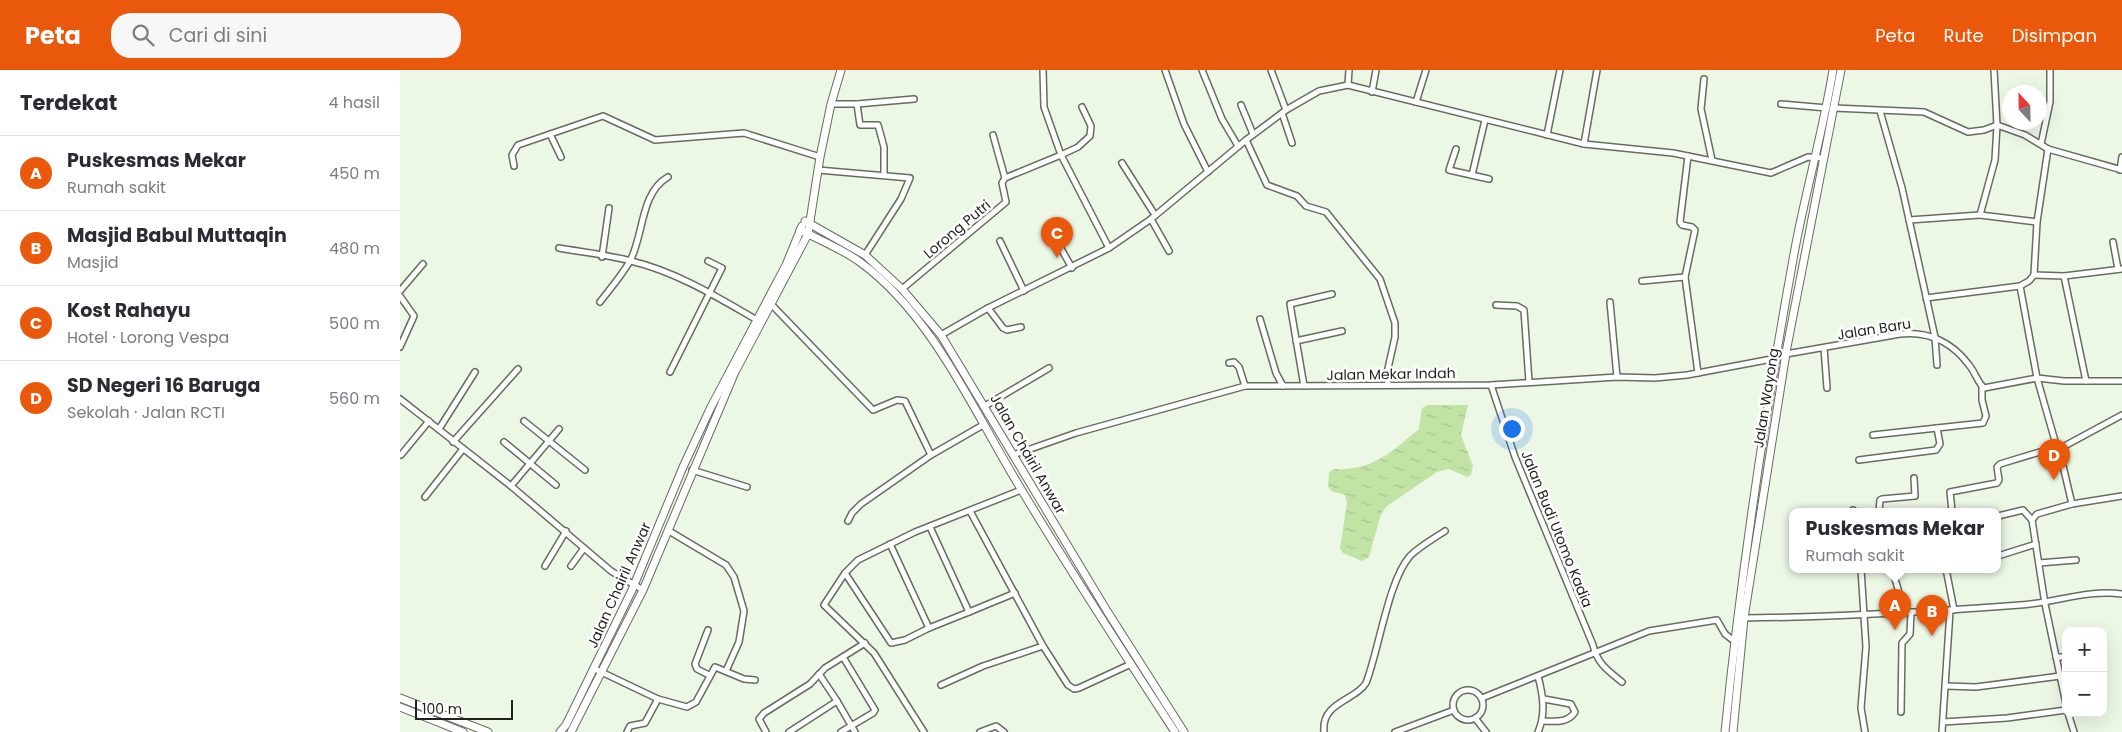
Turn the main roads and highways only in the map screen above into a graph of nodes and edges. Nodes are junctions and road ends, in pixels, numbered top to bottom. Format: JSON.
{"nodes":[{"id":1,"x":840,"y":70,"type":"edge"},
{"id":2,"x":1833,"y":70,"type":"edge"},
{"id":3,"x":1842,"y":70,"type":"edge"},
{"id":4,"x":1831,"y":108,"type":"junction"},
{"id":5,"x":1819,"y":157,"type":"junction"},
{"id":6,"x":808,"y":222,"type":"junction"},
{"id":7,"x":800,"y":230,"type":"junction"},
{"id":8,"x":808,"y":234,"type":"junction"},
{"id":9,"x":1794,"y":253,"type":"junction"},
{"id":10,"x":1805,"y":254,"type":"junction"},
{"id":11,"x":770,"y":303,"type":"junction"},
{"id":12,"x":1051,"y":518,"type":"junction"},
{"id":13,"x":1042,"y":524,"type":"junction"},
{"id":14,"x":1740,"y":618,"type":"junction"},
{"id":15,"x":400,"y":698,"type":"edge"},
{"id":16,"x":400,"y":708,"type":"edge"},
{"id":17,"x":434,"y":712,"type":"junction"},
{"id":18,"x":430,"y":721,"type":"junction"},
{"id":19,"x":464,"y":732,"type":"edge"},
{"id":20,"x":488,"y":732,"type":"edge"},
{"id":21,"x":560,"y":732,"type":"edge"},
{"id":22,"x":571,"y":732,"type":"edge"},
{"id":23,"x":1175,"y":732,"type":"edge"},
{"id":24,"x":1184,"y":732,"type":"edge"},
{"id":25,"x":1725,"y":732,"type":"edge"},
{"id":26,"x":1733,"y":732,"type":"edge"}],
"edges":[{"from":1,"to":6,"type":"main road","name":"Jalan Chairil Anwar"},
{"from":2,"to":4,"type":"main road","name":"Jalan Wayong"},
{"from":3,"to":4,"type":"main road","name":"Jalan Wayong"},
{"from":4,"to":5,"type":"main road","name":"Jalan Wayong"},
{"from":5,"to":9,"type":"main road","name":"Jalan Wayong"},
{"from":5,"to":10,"type":"main road","name":"Jalan Wayong"},
{"from":6,"to":7,"type":"main road","name":"Jalan Chairil Anwar"},
{"from":6,"to":8,"type":"main road","name":"Jalan Chairil Anwar"},
{"from":6,"to":12,"type":"main road","name":"Jalan Chairil Anwar"},
{"from":7,"to":8,"type":"main road","name":"Jalan Chairil Anwar"},
{"from":7,"to":11,"type":"main road","name":"Jalan Chairil Anwar"},
{"from":8,"to":11,"type":"main road","name":"Jalan Chairil Anwar"},
{"from":8,"to":13,"type":"main road","name":"Jalan Chairil Anwar"},
{"from":9,"to":10,"type":"main road"},
{"from":9,"to":14,"type":"main road","name":"Jalan Wayong"},
{"from":10,"to":14,"type":"main road","name":"Jalan Wayong"},
{"from":11,"to":21,"type":"main road","name":"Jalan Chairil Anwar"},
{"from":11,"to":22,"type":"main road","name":"Jalan Chairil Anwar"},
{"from":12,"to":13,"type":"main road"},
{"from":12,"to":24,"type":"main road","name":"Jalan Chairil Anwar"},
{"from":13,"to":23,"type":"main road","name":"Jalan Chairil Anwar"},
{"from":14,"to":25,"type":"main road","name":"Jalan Wayong"},
{"from":14,"to":26,"type":"main road","name":"Jalan Wayong"},
{"from":15,"to":17,"type":"main road"},
{"from":16,"to":18,"type":"main road"},
{"from":17,"to":18,"type":"main road"},
{"from":17,"to":20,"type":"main road"},
{"from":18,"to":19,"type":"main road"}]}
